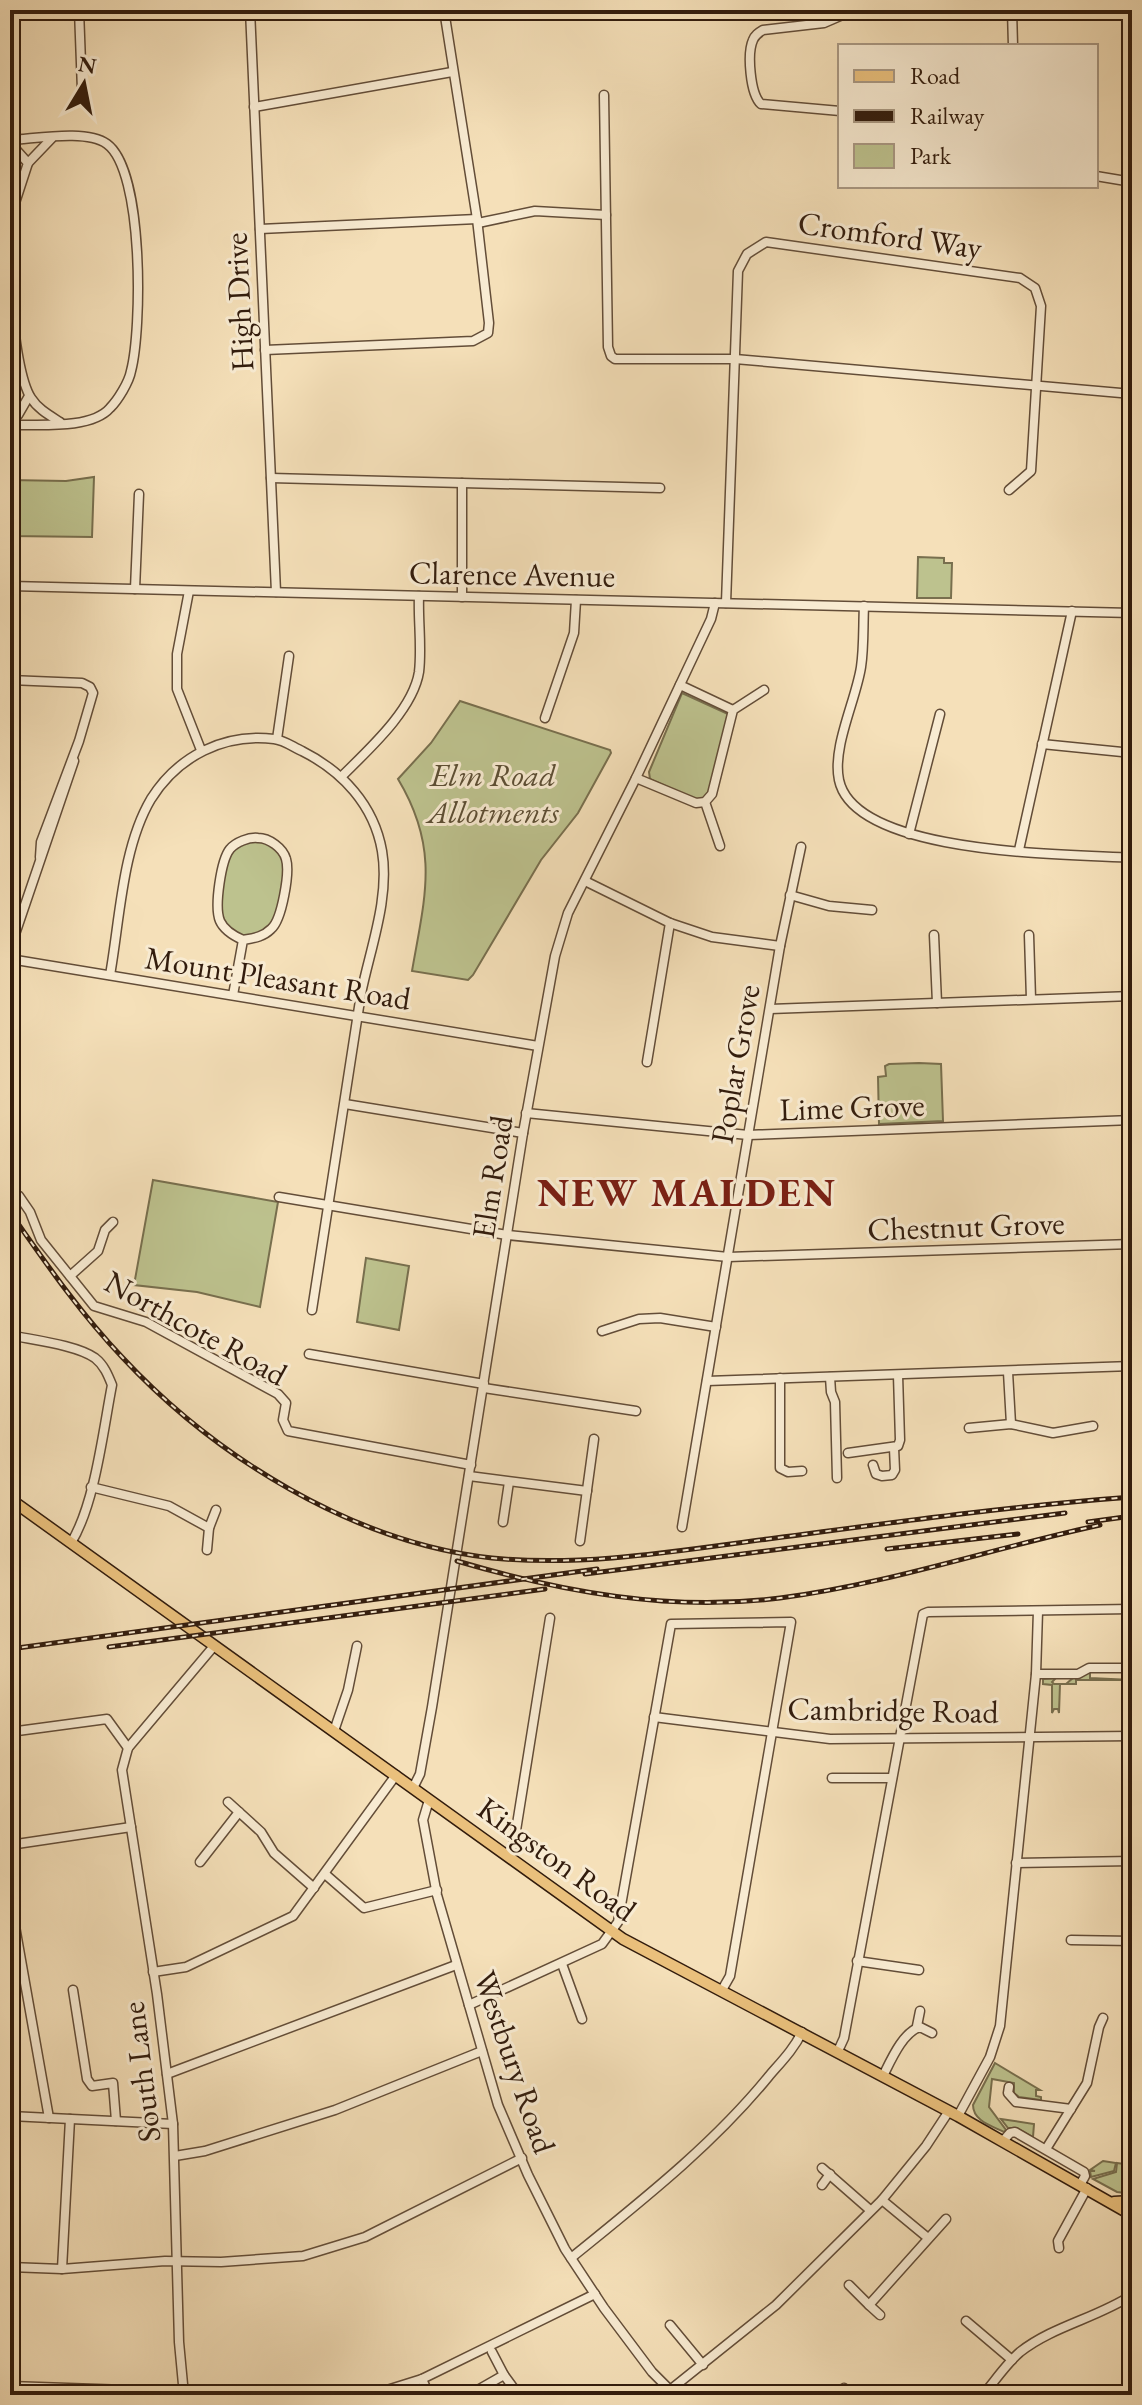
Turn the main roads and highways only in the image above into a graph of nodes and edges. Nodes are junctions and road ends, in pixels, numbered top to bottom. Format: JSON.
{"nodes":[{"id":1,"x":10,"y":1499,"type":"edge"},
{"id":2,"x":1132,"y":2201,"type":"edge"},
{"id":3,"x":1112,"y":2202,"type":"junction"},
{"id":4,"x":1132,"y":2215,"type":"edge"}],
"edges":[{"from":1,"to":3,"type":"main road","name":"Kingston Road"},
{"from":2,"to":3,"type":"main road"},
{"from":3,"to":4,"type":"main road","name":"Kingston Road"}]}
